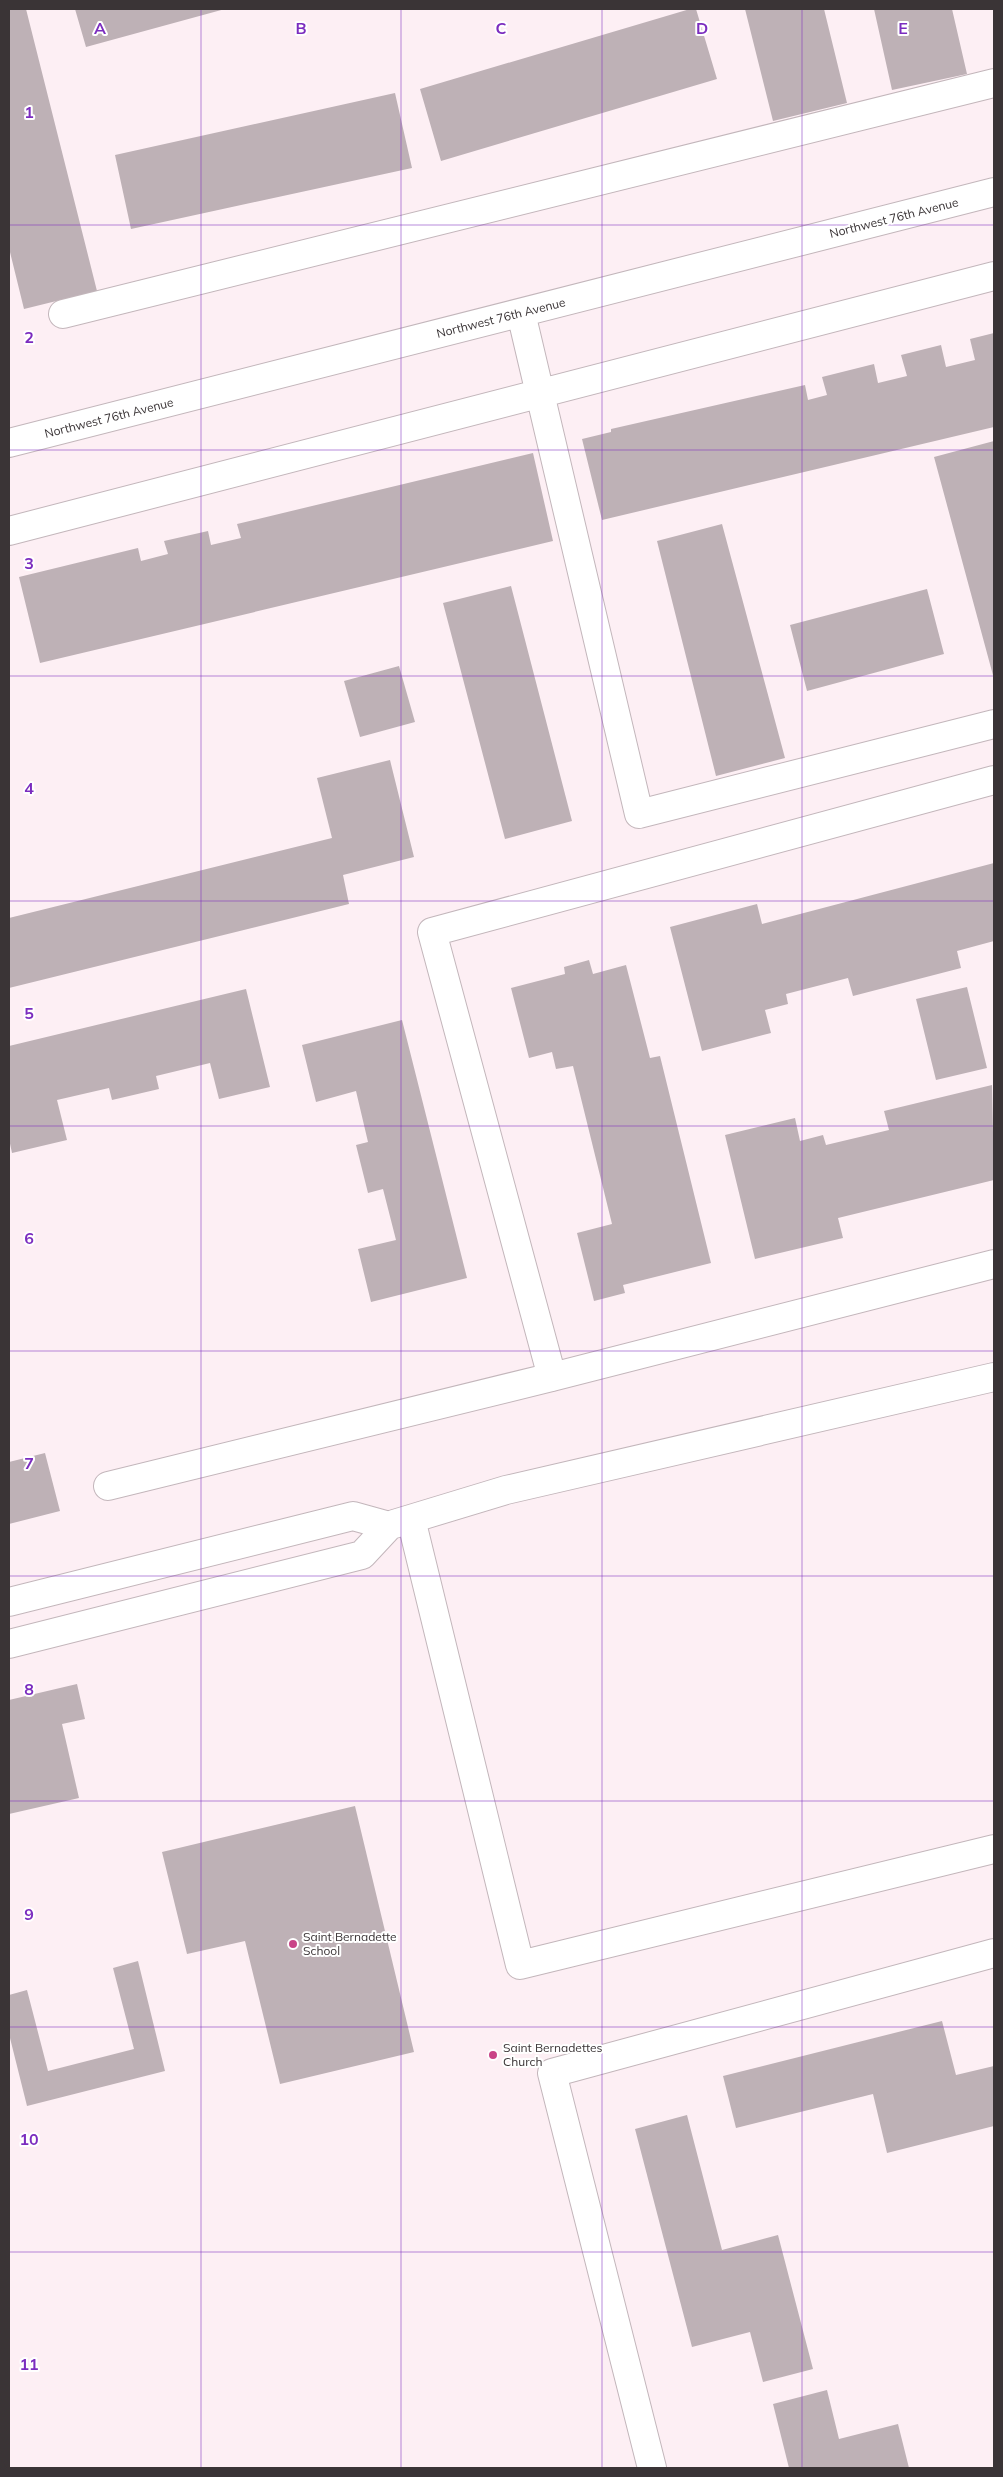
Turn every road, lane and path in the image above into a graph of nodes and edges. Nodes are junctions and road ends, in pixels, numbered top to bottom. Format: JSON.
{"nodes":[{"id":1,"x":994,"y":83,"type":"edge"},
{"id":2,"x":994,"y":192,"type":"edge"},
{"id":3,"x":994,"y":276,"type":"edge"},
{"id":4,"x":521,"y":313,"type":"junction"},
{"id":5,"x":63,"y":314,"type":"dead end"},
{"id":6,"x":540,"y":394,"type":"junction"},
{"id":7,"x":9,"y":443,"type":"edge"},
{"id":8,"x":9,"y":530,"type":"edge"},
{"id":9,"x":994,"y":724,"type":"edge"},
{"id":10,"x":994,"y":780,"type":"edge"},
{"id":11,"x":994,"y":1264,"type":"edge"},
{"id":12,"x":552,"y":1377,"type":"junction"},
{"id":13,"x":994,"y":1377,"type":"edge"},
{"id":14,"x":108,"y":1486,"type":"dead end"},
{"id":15,"x":400,"y":1522,"type":"junction"},
{"id":16,"x":119,"y":1575,"type":"junction"},
{"id":17,"x":9,"y":1602,"type":"edge"},
{"id":18,"x":129,"y":1615,"type":"junction"},
{"id":19,"x":9,"y":1644,"type":"edge"},
{"id":20,"x":994,"y":1848,"type":"edge"},
{"id":21,"x":994,"y":1953,"type":"edge"},
{"id":22,"x":652,"y":2468,"type":"edge"}],
"edges":[{"from":1,"to":5,"type":"street"},
{"from":2,"to":4,"type":"street","name":"Northwest 76th Avenue"},
{"from":3,"to":6,"type":"street"},
{"from":4,"to":6,"type":"street"},
{"from":4,"to":7,"type":"street","name":"Northwest 76th Avenue"},
{"from":6,"to":8,"type":"street"},
{"from":6,"to":9,"type":"street"},
{"from":10,"to":12,"type":"street"},
{"from":11,"to":12,"type":"street"},
{"from":12,"to":14,"type":"street"},
{"from":13,"to":15,"type":"street"},
{"from":15,"to":16,"type":"street"},
{"from":15,"to":18,"type":"street"},
{"from":15,"to":20,"type":"street"},
{"from":16,"to":17,"type":"street"},
{"from":16,"to":18,"type":"street"},
{"from":18,"to":19,"type":"street"},
{"from":21,"to":22,"type":"street"}]}
